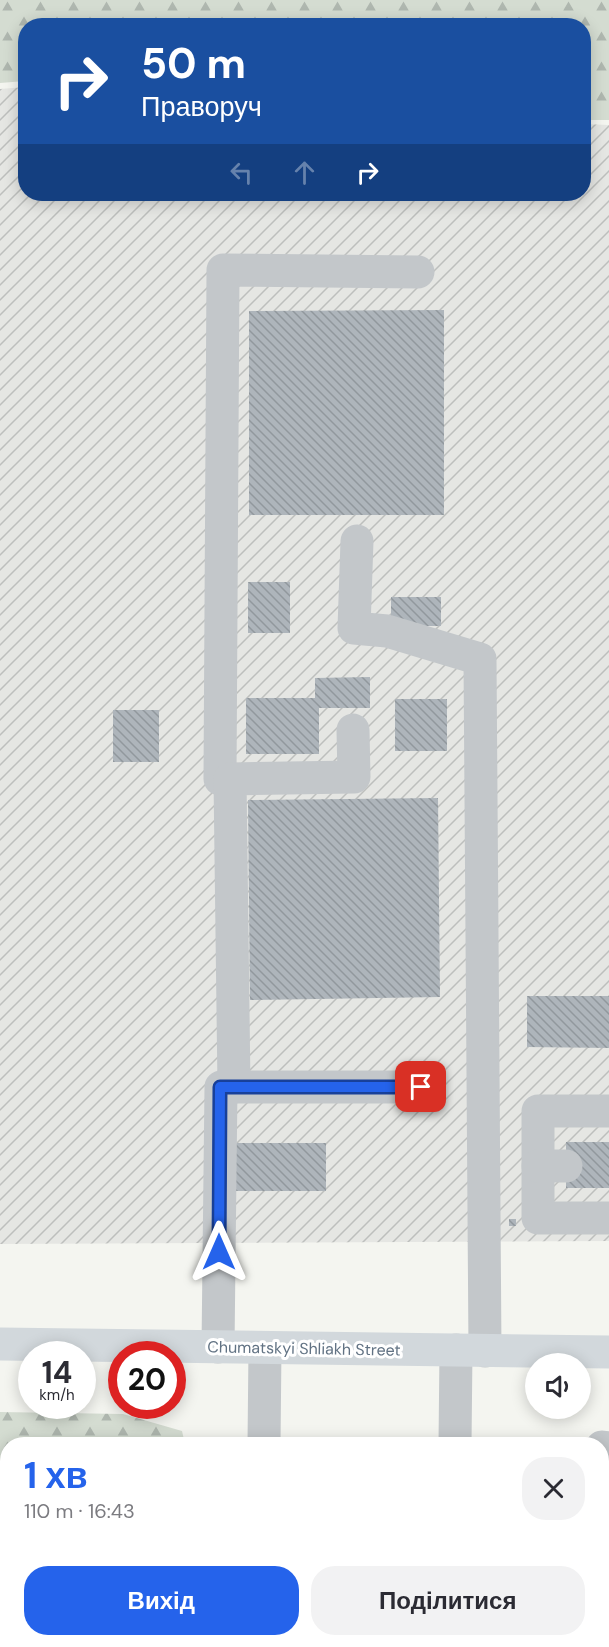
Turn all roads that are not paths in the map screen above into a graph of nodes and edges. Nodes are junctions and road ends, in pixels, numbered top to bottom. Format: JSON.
{"nodes":[{"id":1,"x":418,"y":272,"type":"dead end"},
{"id":2,"x":357,"y":541,"type":"dead end"},
{"id":3,"x":354,"y":730,"type":"dead end"},
{"id":4,"x":230,"y":779,"type":"junction"},
{"id":5,"x":234,"y":1087,"type":"junction"},
{"id":6,"x":421,"y":1087,"type":"dead end"},
{"id":7,"x":609,"y":1111,"type":"edge"},
{"id":8,"x":609,"y":1218,"type":"edge"},
{"id":9,"x":0,"y":1344,"type":"edge"},
{"id":10,"x":219,"y":1347,"type":"junction"},
{"id":11,"x":265,"y":1348,"type":"junction"},
{"id":12,"x":470,"y":1351,"type":"junction"},
{"id":13,"x":609,"y":1353,"type":"edge"},
{"id":14,"x":264,"y":1437,"type":"edge"},
{"id":15,"x":456,"y":1437,"type":"edge"}],
"edges":[{"from":1,"to":4,"type":"street"},
{"from":2,"to":12,"type":"street"},
{"from":3,"to":4,"type":"street"},
{"from":4,"to":5,"type":"street"},
{"from":5,"to":6,"type":"street"},
{"from":5,"to":10,"type":"street"},
{"from":7,"to":8,"type":"street"},
{"from":9,"to":10,"type":"main road","name":"Chumatskyi Shliakh Street"},
{"from":10,"to":11,"type":"main road","name":"Chumatskyi Shliakh Street"},
{"from":11,"to":12,"type":"main road","name":"Chumatskyi Shliakh Street"},
{"from":11,"to":14,"type":"street"},
{"from":12,"to":13,"type":"main road","name":"Chumatskyi Shliakh Street"},
{"from":12,"to":15,"type":"street"}]}
